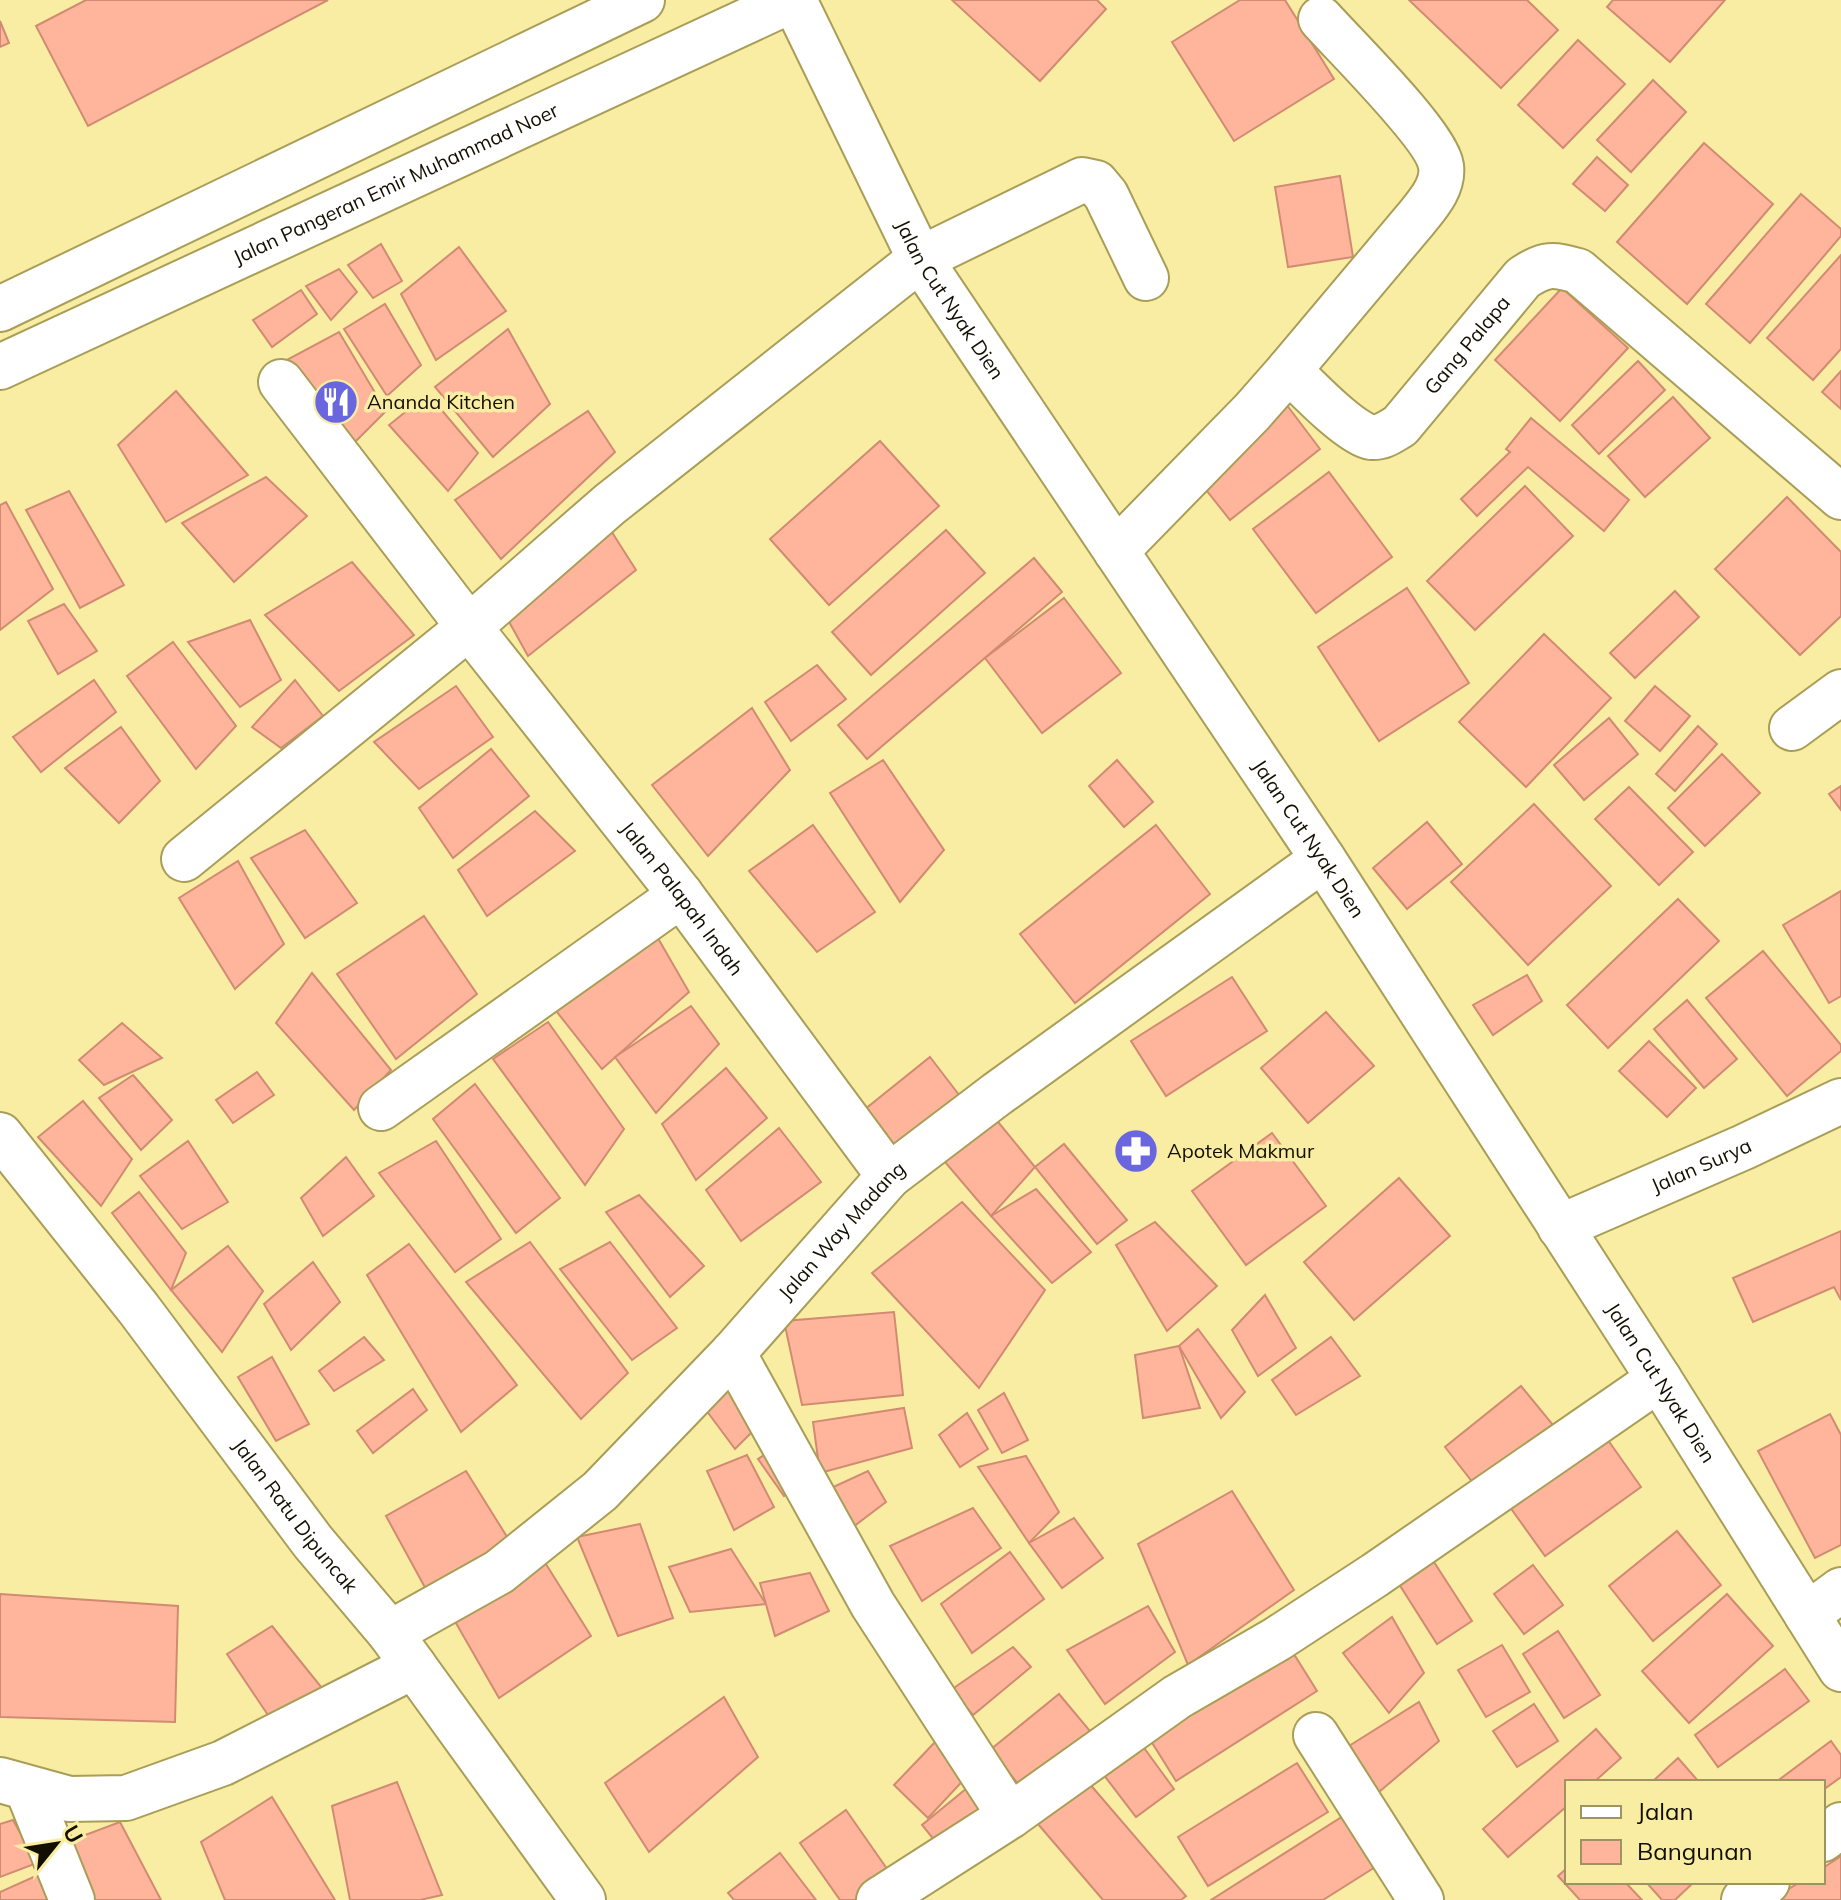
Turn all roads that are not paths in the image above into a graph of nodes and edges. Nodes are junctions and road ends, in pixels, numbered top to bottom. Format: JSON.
{"nodes":[{"id":1,"x":642,"y":0,"type":"edge"},
{"id":2,"x":793,"y":0,"type":"edge"},
{"id":3,"x":1321,"y":19,"type":"dead end"},
{"id":4,"x":920,"y":259,"type":"junction"},
{"id":5,"x":1146,"y":278,"type":"dead end"},
{"id":6,"x":50,"y":285,"type":"junction"},
{"id":7,"x":0,"y":309,"type":"edge"},
{"id":8,"x":72,"y":334,"type":"junction"},
{"id":9,"x":0,"y":367,"type":"edge"},
{"id":10,"x":1289,"y":370,"type":"junction"},
{"id":11,"x":281,"y":382,"type":"dead end"},
{"id":12,"x":1841,"y":497,"type":"edge"},
{"id":13,"x":1116,"y":551,"type":"junction"},
{"id":14,"x":469,"y":627,"type":"junction"},
{"id":15,"x":1841,"y":692,"type":"edge"},
{"id":16,"x":1792,"y":728,"type":"dead end"},
{"id":17,"x":184,"y":859,"type":"dead end"},
{"id":18,"x":1323,"y":859,"type":"junction"},
{"id":19,"x":681,"y":895,"type":"junction"},
{"id":20,"x":1841,"y":1101,"type":"edge"},
{"id":21,"x":381,"y":1108,"type":"dead end"},
{"id":22,"x":0,"y":1135,"type":"edge"},
{"id":23,"x":889,"y":1176,"type":"junction"},
{"id":24,"x":1560,"y":1227,"type":"junction"},
{"id":25,"x":733,"y":1353,"type":"junction"},
{"id":26,"x":1659,"y":1379,"type":"junction"},
{"id":27,"x":1824,"y":1602,"type":"edge"},
{"id":28,"x":402,"y":1650,"type":"junction"},
{"id":29,"x":1841,"y":1669,"type":"edge"},
{"id":30,"x":1316,"y":1735,"type":"dead end"},
{"id":31,"x":14,"y":1784,"type":"edge"},
{"id":32,"x":1010,"y":1816,"type":"junction"},
{"id":33,"x":1841,"y":1825,"type":"edge"},
{"id":34,"x":1825,"y":1837,"type":"edge"},
{"id":35,"x":1764,"y":1884,"type":"edge"},
{"id":36,"x":72,"y":1900,"type":"edge"},
{"id":37,"x":583,"y":1900,"type":"edge"},
{"id":38,"x":879,"y":1900,"type":"edge"},
{"id":39,"x":1421,"y":1900,"type":"edge"},
{"id":40,"x":1744,"y":1900,"type":"edge"}],
"edges":[{"from":1,"to":6,"type":"street"},
{"from":2,"to":4,"type":"street","name":"Jalan Cut Nyak Dien"},
{"from":2,"to":8,"type":"street","name":"Jalan Pangeran Emir Muhammad Noer"},
{"from":3,"to":10,"type":"street"},
{"from":4,"to":5,"type":"street"},
{"from":4,"to":13,"type":"street","name":"Jalan Cut Nyak Dien"},
{"from":4,"to":14,"type":"street"},
{"from":6,"to":7,"type":"street"},
{"from":6,"to":8,"type":"street"},
{"from":8,"to":9,"type":"street","name":"Jalan Pangeran Emir Muhammad Noer"},
{"from":10,"to":12,"type":"street","name":"Gang Palapa"},
{"from":10,"to":13,"type":"street"},
{"from":11,"to":14,"type":"street","name":"Jalan Palapah Indah"},
{"from":13,"to":18,"type":"street","name":"Jalan Cut Nyak Dien"},
{"from":14,"to":17,"type":"street"},
{"from":14,"to":19,"type":"street","name":"Jalan Palapah Indah"},
{"from":15,"to":16,"type":"street"},
{"from":18,"to":23,"type":"street","name":"Jalan Way Madang"},
{"from":18,"to":24,"type":"street","name":"Jalan Cut Nyak Dien"},
{"from":19,"to":21,"type":"street"},
{"from":19,"to":23,"type":"street","name":"Jalan Palapah Indah"},
{"from":20,"to":24,"type":"street","name":"Jalan Surya"},
{"from":22,"to":28,"type":"street","name":"Jalan Ratu Dipuncak"},
{"from":23,"to":25,"type":"street","name":"Jalan Way Madang"},
{"from":24,"to":26,"type":"street","name":"Jalan Cut Nyak Dien"},
{"from":25,"to":28,"type":"street","name":"Jalan Way Madang"},
{"from":25,"to":32,"type":"street"},
{"from":26,"to":27,"type":"street","name":"Jalan Cut Nyak Dien"},
{"from":26,"to":32,"type":"street"},
{"from":27,"to":29,"type":"street","name":"Jalan Cut Nyak Dien"},
{"from":28,"to":31,"type":"street","name":"Jalan Way Madang"},
{"from":28,"to":37,"type":"street","name":"Jalan Ratu Dipuncak"},
{"from":30,"to":39,"type":"street"},
{"from":31,"to":36,"type":"street"},
{"from":32,"to":38,"type":"street"},
{"from":33,"to":34,"type":"street"},
{"from":35,"to":40,"type":"street"}]}
